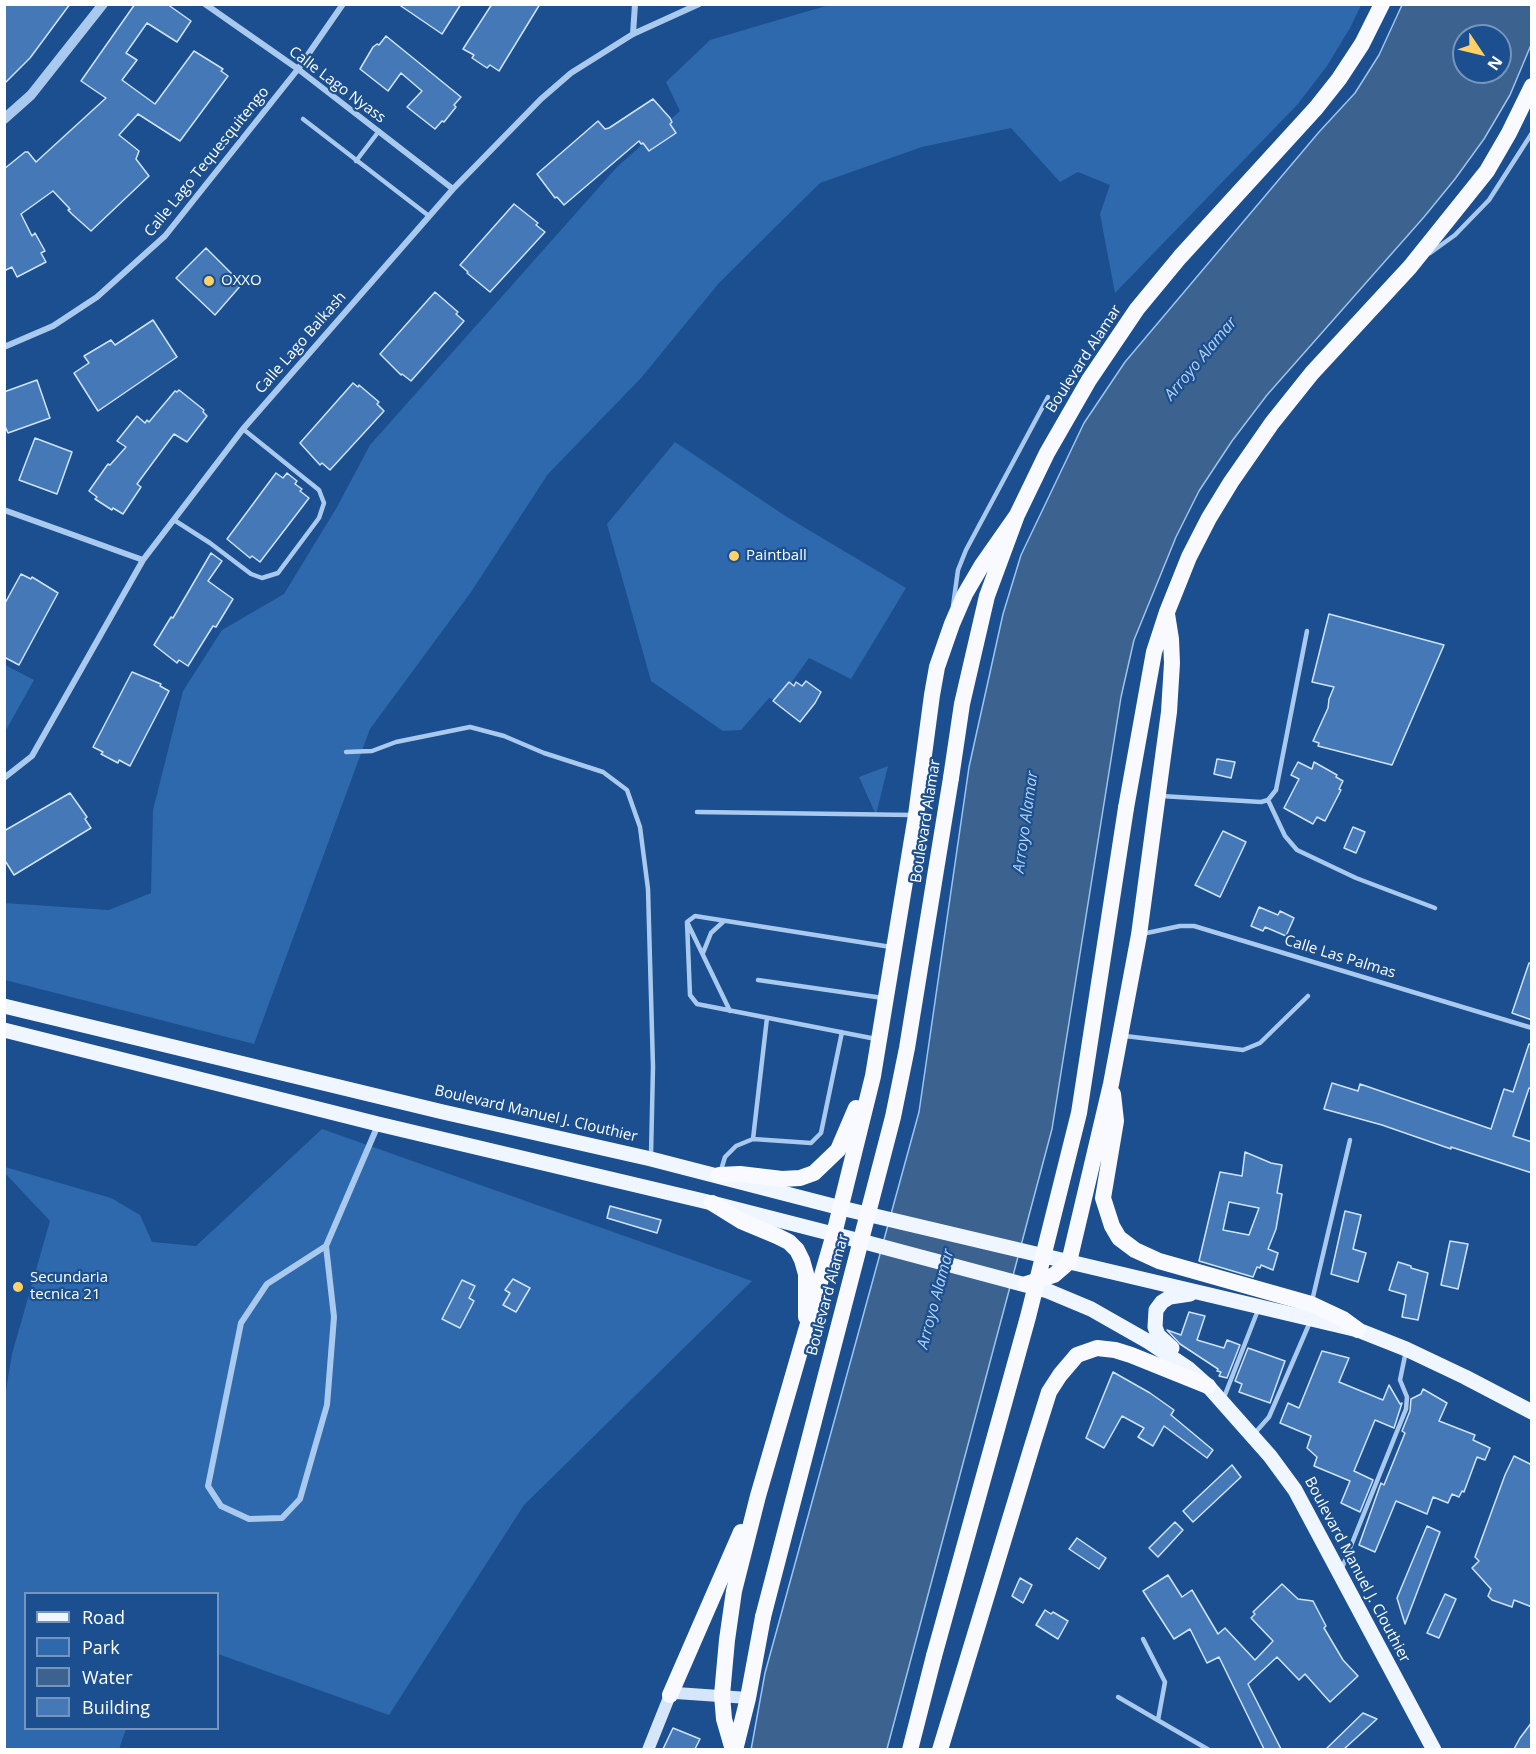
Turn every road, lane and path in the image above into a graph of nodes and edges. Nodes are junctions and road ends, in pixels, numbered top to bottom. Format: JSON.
{"nodes":[{"id":1,"x":103,"y":4,"type":"edge"},
{"id":2,"x":205,"y":4,"type":"edge"},
{"id":3,"x":343,"y":4,"type":"edge"},
{"id":4,"x":636,"y":4,"type":"edge"},
{"id":5,"x":699,"y":4,"type":"edge"},
{"id":6,"x":1382,"y":4,"type":"edge"},
{"id":7,"x":633,"y":34,"type":"junction"},
{"id":8,"x":298,"y":69,"type":"junction"},
{"id":9,"x":1532,"y":86,"type":"edge"},
{"id":10,"x":4,"y":118,"type":"edge"},
{"id":11,"x":303,"y":119,"type":"dead end"},
{"id":12,"x":379,"y":132,"type":"junction"},
{"id":13,"x":1532,"y":133,"type":"edge"},
{"id":14,"x":356,"y":161,"type":"junction"},
{"id":15,"x":453,"y":189,"type":"junction"},
{"id":16,"x":429,"y":216,"type":"junction"},
{"id":17,"x":1410,"y":267,"type":"junction"},
{"id":18,"x":4,"y":347,"type":"edge"},
{"id":19,"x":1048,"y":397,"type":"dead end"},
{"id":20,"x":243,"y":429,"type":"junction"},
{"id":21,"x":4,"y":510,"type":"edge"},
{"id":22,"x":1017,"y":514,"type":"junction"},
{"id":23,"x":174,"y":520,"type":"junction"},
{"id":24,"x":143,"y":560,"type":"junction"},
{"id":25,"x":1167,"y":612,"type":"junction"},
{"id":26,"x":952,"y":624,"type":"junction"},
{"id":27,"x":1307,"y":631,"type":"dead end"},
{"id":28,"x":346,"y":753,"type":"dead end"},
{"id":29,"x":4,"y":778,"type":"edge"},
{"id":30,"x":1158,"y":796,"type":"junction"},
{"id":31,"x":1268,"y":800,"type":"junction"},
{"id":32,"x":697,"y":812,"type":"dead end"},
{"id":33,"x":916,"y":815,"type":"junction"},
{"id":34,"x":1435,"y":908,"type":"dead end"},
{"id":35,"x":724,"y":921,"type":"junction"},
{"id":36,"x":687,"y":922,"type":"junction"},
{"id":37,"x":1139,"y":935,"type":"junction"},
{"id":38,"x":894,"y":948,"type":"junction"},
{"id":39,"x":703,"y":954,"type":"junction"},
{"id":40,"x":758,"y":980,"type":"dead end"},
{"id":41,"x":1308,"y":996,"type":"dead end"},
{"id":42,"x":886,"y":998,"type":"junction"},
{"id":43,"x":4,"y":1006,"type":"edge"},
{"id":44,"x":730,"y":1011,"type":"junction"},
{"id":45,"x":767,"y":1018,"type":"junction"},
{"id":46,"x":1532,"y":1028,"type":"edge"},
{"id":47,"x":4,"y":1029,"type":"edge"},
{"id":48,"x":842,"y":1032,"type":"junction"},
{"id":49,"x":1120,"y":1035,"type":"junction"},
{"id":50,"x":879,"y":1040,"type":"junction"},
{"id":51,"x":873,"y":1076,"type":"junction"},
{"id":52,"x":1111,"y":1084,"type":"junction"},
{"id":53,"x":378,"y":1124,"type":"junction"},
{"id":54,"x":753,"y":1139,"type":"junction"},
{"id":55,"x":1350,"y":1140,"type":"dead end"},
{"id":56,"x":651,"y":1159,"type":"junction"},
{"id":57,"x":719,"y":1175,"type":"junction"},
{"id":58,"x":712,"y":1203,"type":"junction"},
{"id":59,"x":841,"y":1208,"type":"junction"},
{"id":60,"x":834,"y":1234,"type":"junction"},
{"id":61,"x":326,"y":1246,"type":"junction"},
{"id":62,"x":1064,"y":1260,"type":"junction"},
{"id":63,"x":1022,"y":1283,"type":"junction"},
{"id":64,"x":1199,"y":1293,"type":"junction"},
{"id":65,"x":1259,"y":1307,"type":"junction"},
{"id":66,"x":1311,"y":1312,"type":"junction"},
{"id":67,"x":809,"y":1325,"type":"junction"},
{"id":68,"x":1358,"y":1330,"type":"joint"},
{"id":69,"x":1406,"y":1349,"type":"junction"},
{"id":70,"x":1189,"y":1369,"type":"junction"},
{"id":71,"x":1208,"y":1386,"type":"junction"},
{"id":72,"x":1222,"y":1402,"type":"junction"},
{"id":73,"x":1532,"y":1413,"type":"edge"},
{"id":74,"x":1252,"y":1436,"type":"junction"},
{"id":75,"x":758,"y":1496,"type":"junction"},
{"id":76,"x":1340,"y":1574,"type":"junction"},
{"id":77,"x":1143,"y":1639,"type":"dead end"},
{"id":78,"x":670,"y":1695,"type":"junction"},
{"id":79,"x":722,"y":1695,"type":"junction"},
{"id":80,"x":1118,"y":1697,"type":"dead end"},
{"id":81,"x":748,"y":1698,"type":"junction"},
{"id":82,"x":1158,"y":1720,"type":"junction"},
{"id":83,"x":1430,"y":1748,"type":"edge"},
{"id":84,"x":648,"y":1749,"type":"edge"},
{"id":85,"x":734,"y":1749,"type":"edge"},
{"id":86,"x":910,"y":1749,"type":"edge"},
{"id":87,"x":940,"y":1749,"type":"edge"},
{"id":88,"x":1209,"y":1749,"type":"edge"}],
"edges":[{"from":1,"to":10,"type":"street"},
{"from":2,"to":8,"type":"street","name":"Calle Lago Nyass"},
{"from":3,"to":8,"type":"street","name":"Calle Lago Tequesquitengo"},
{"from":4,"to":7,"type":"street"},
{"from":5,"to":7,"type":"street","name":"Calle Lago Balkash"},
{"from":6,"to":22,"type":"highway","name":"Boulevard Alamar"},
{"from":7,"to":15,"type":"street","name":"Calle Lago Balkash"},
{"from":8,"to":12,"type":"street","name":"Calle Lago Nyass"},
{"from":8,"to":18,"type":"street","name":"Calle Lago Tequesquitengo"},
{"from":9,"to":17,"type":"highway"},
{"from":11,"to":14,"type":"lane"},
{"from":12,"to":14,"type":"lane"},
{"from":12,"to":15,"type":"street","name":"Calle Lago Nyass"},
{"from":13,"to":17,"type":"lane"},
{"from":14,"to":16,"type":"lane"},
{"from":15,"to":16,"type":"street","name":"Calle Lago Balkash"},
{"from":16,"to":20,"type":"street","name":"Calle Lago Balkash"},
{"from":17,"to":25,"type":"highway"},
{"from":19,"to":26,"type":"lane"},
{"from":20,"to":23,"type":"street","name":"Calle Lago Balkash"},
{"from":20,"to":23,"type":"lane"},
{"from":21,"to":24,"type":"street"},
{"from":22,"to":26,"type":"highway"},
{"from":22,"to":81,"type":"highway","name":"Boulevard Alamar","bridge":true},
{"from":23,"to":24,"type":"street","name":"Calle Lago Balkash"},
{"from":24,"to":29,"type":"street","name":"Calle Lago Balkash"},
{"from":25,"to":30,"type":"highway"},
{"from":25,"to":86,"type":"highway","bridge":true},
{"from":26,"to":33,"type":"highway"},
{"from":27,"to":31,"type":"lane"},
{"from":28,"to":56,"type":"lane"},
{"from":30,"to":31,"type":"lane"},
{"from":30,"to":37,"type":"highway"},
{"from":31,"to":34,"type":"lane"},
{"from":32,"to":33,"type":"lane"},
{"from":33,"to":38,"type":"highway"},
{"from":35,"to":36,"type":"lane"},
{"from":35,"to":38,"type":"lane"},
{"from":35,"to":39,"type":"lane"},
{"from":36,"to":39,"type":"lane"},
{"from":36,"to":44,"type":"lane"},
{"from":37,"to":46,"type":"lane","name":"Calle Las Palmas"},
{"from":37,"to":49,"type":"highway"},
{"from":38,"to":42,"type":"highway"},
{"from":39,"to":44,"type":"lane"},
{"from":40,"to":42,"type":"lane"},
{"from":41,"to":49,"type":"lane"},
{"from":42,"to":50,"type":"highway"},
{"from":43,"to":56,"type":"main road","name":"Boulevard Manuel J. Clouthier"},
{"from":44,"to":45,"type":"lane"},
{"from":45,"to":48,"type":"lane"},
{"from":45,"to":54,"type":"lane"},
{"from":47,"to":53,"type":"main road","name":"Boulevard Manuel J. Clouthier"},
{"from":48,"to":50,"type":"lane"},
{"from":48,"to":54,"type":"lane"},
{"from":49,"to":52,"type":"highway"},
{"from":50,"to":51,"type":"highway"},
{"from":51,"to":57,"type":"highway"},
{"from":51,"to":59,"type":"highway"},
{"from":52,"to":62,"type":"highway"},
{"from":52,"to":66,"type":"highway"},
{"from":53,"to":58,"type":"main road","name":"Boulevard Manuel J. Clouthier"},
{"from":53,"to":61,"type":"street"},
{"from":54,"to":57,"type":"lane"},
{"from":55,"to":66,"type":"lane"},
{"from":56,"to":57,"type":"main road","name":"Boulevard Manuel J. Clouthier"},
{"from":57,"to":59,"type":"main road","name":"Boulevard Manuel J. Clouthier"},
{"from":58,"to":60,"type":"main road","name":"Boulevard Manuel J. Clouthier"},
{"from":58,"to":67,"type":"highway"},
{"from":59,"to":60,"type":"highway"},
{"from":59,"to":62,"type":"main road","name":"Boulevard Manuel J. Clouthier"},
{"from":60,"to":63,"type":"main road","name":"Boulevard Manuel J. Clouthier"},
{"from":60,"to":67,"type":"highway"},
{"from":61,"to":61,"type":"street"},
{"from":62,"to":63,"type":"highway"},
{"from":62,"to":64,"type":"main road","name":"Boulevard Manuel J. Clouthier"},
{"from":63,"to":70,"type":"main road","name":"Boulevard Manuel J. Clouthier"},
{"from":64,"to":65,"type":"main road","name":"Boulevard Manuel J. Clouthier"},
{"from":64,"to":70,"type":"main road"},
{"from":65,"to":66,"type":"main road","name":"Boulevard Manuel J. Clouthier"},
{"from":65,"to":72,"type":"lane"},
{"from":66,"to":68,"type":"highway"},
{"from":66,"to":74,"type":"lane"},
{"from":67,"to":75,"type":"highway"},
{"from":68,"to":69,"type":"main road"},
{"from":69,"to":73,"type":"main road"},
{"from":69,"to":76,"type":"lane"},
{"from":70,"to":71,"type":"main road","name":"Boulevard Manuel J. Clouthier"},
{"from":71,"to":72,"type":"main road","name":"Boulevard Manuel J. Clouthier"},
{"from":71,"to":87,"type":"highway"},
{"from":72,"to":74,"type":"main road","name":"Boulevard Manuel J. Clouthier"},
{"from":74,"to":76,"type":"main road","name":"Boulevard Manuel J. Clouthier"},
{"from":75,"to":78,"type":"highway"},
{"from":75,"to":79,"type":"highway"},
{"from":76,"to":83,"type":"main road","name":"Boulevard Manuel J. Clouthier"},
{"from":77,"to":82,"type":"lane"},
{"from":78,"to":79,"type":"main road"},
{"from":78,"to":84,"type":"main road"},
{"from":79,"to":81,"type":"main road"},
{"from":79,"to":85,"type":"highway"},
{"from":80,"to":82,"type":"lane"},
{"from":81,"to":85,"type":"highway","name":"Boulevard Alamar"},
{"from":82,"to":88,"type":"lane"}]}
